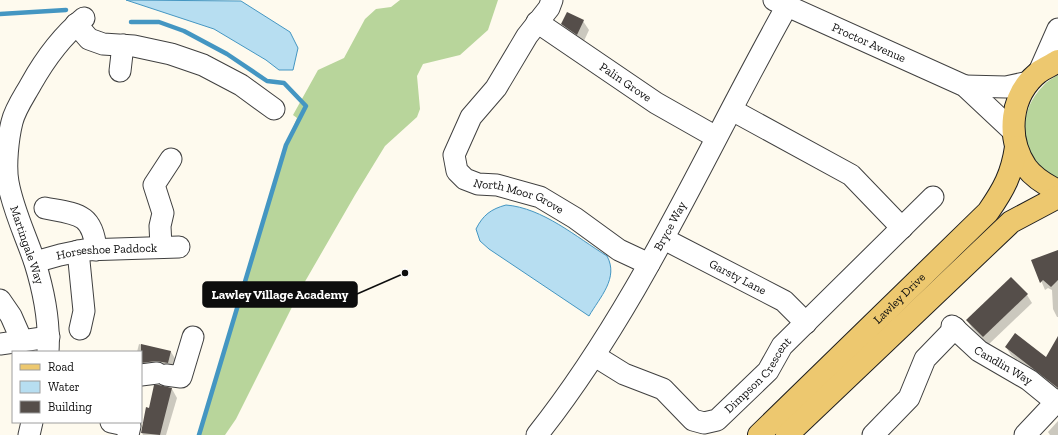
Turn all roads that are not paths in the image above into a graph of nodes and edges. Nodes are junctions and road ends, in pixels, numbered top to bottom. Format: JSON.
{"nodes":[{"id":1,"x":552,"y":0,"type":"edge"},
{"id":2,"x":780,"y":3,"type":"edge"},
{"id":3,"x":537,"y":22,"type":"junction"},
{"id":4,"x":1058,"y":29,"type":"edge"},
{"id":5,"x":123,"y":46,"type":"junction"},
{"id":6,"x":120,"y":71,"type":"dead end"},
{"id":7,"x":1042,"y":72,"type":"edge"},
{"id":8,"x":964,"y":86,"type":"junction"},
{"id":9,"x":274,"y":109,"type":"dead end"},
{"id":10,"x":732,"y":110,"type":"junction"},
{"id":11,"x":6,"y":118,"type":"edge"},
{"id":12,"x":716,"y":137,"type":"junction"},
{"id":13,"x":1014,"y":139,"type":"junction"},
{"id":14,"x":171,"y":159,"type":"dead end"},
{"id":15,"x":1058,"y":191,"type":"edge"},
{"id":16,"x":933,"y":197,"type":"dead end"},
{"id":17,"x":1058,"y":197,"type":"edge"},
{"id":18,"x":45,"y":208,"type":"dead end"},
{"id":19,"x":7,"y":210,"type":"edge"},
{"id":20,"x":902,"y":228,"type":"junction"},
{"id":21,"x":664,"y":239,"type":"junction"},
{"id":22,"x":87,"y":251,"type":"junction"},
{"id":23,"x":35,"y":262,"type":"junction"},
{"id":24,"x":649,"y":264,"type":"junction"},
{"id":25,"x":0,"y":300,"type":"edge"},
{"id":26,"x":806,"y":324,"type":"junction"},
{"id":27,"x":80,"y":329,"type":"dead end"},
{"id":28,"x":193,"y":337,"type":"dead end"},
{"id":29,"x":22,"y":341,"type":"junction"},
{"id":30,"x":0,"y":344,"type":"edge"},
{"id":31,"x":48,"y":344,"type":"edge"},
{"id":32,"x":595,"y":356,"type":"junction"},
{"id":33,"x":154,"y":374,"type":"edge"},
{"id":34,"x":1057,"y":401,"type":"edge"},
{"id":35,"x":32,"y":423,"type":"edge"},
{"id":36,"x":1037,"y":431,"type":"edge"},
{"id":37,"x":767,"y":432,"type":"edge"},
{"id":38,"x":29,"y":435,"type":"edge"},
{"id":39,"x":537,"y":435,"type":"edge"},
{"id":40,"x":787,"y":435,"type":"edge"},
{"id":41,"x":873,"y":435,"type":"edge"}],
"edges":[{"from":1,"to":3,"type":"street","name":"North Moor Grove"},
{"from":2,"to":8,"type":"street","name":"Proctor Avenue"},
{"from":2,"to":10,"type":"street","name":"Bryce Way"},
{"from":3,"to":12,"type":"street","name":"Palin Grove"},
{"from":3,"to":24,"type":"street","name":"North Moor Grove"},
{"from":4,"to":7,"type":"street"},
{"from":5,"to":6,"type":"street"},
{"from":5,"to":9,"type":"street"},
{"from":5,"to":11,"type":"street","name":"Martingale Way"},
{"from":7,"to":8,"type":"street","name":"Proctor Avenue"},
{"from":7,"to":13,"type":"main road","name":"Lawley Drive"},
{"from":8,"to":13,"type":"street","name":"Proctor Avenue"},
{"from":10,"to":12,"type":"street","name":"Bryce Way"},
{"from":10,"to":20,"type":"street"},
{"from":11,"to":19,"type":"street","name":"Martingale Way"},
{"from":12,"to":21,"type":"street","name":"Bryce Way"},
{"from":13,"to":15,"type":"main road"},
{"from":13,"to":37,"type":"main road","name":"Lawley Drive"},
{"from":14,"to":22,"type":"street","name":"Horseshoe Paddock"},
{"from":16,"to":20,"type":"street","name":"Dimpson Crescent"},
{"from":17,"to":40,"type":"main road","name":"Lawley Drive"},
{"from":18,"to":22,"type":"street"},
{"from":19,"to":23,"type":"street","name":"Martingale Way"},
{"from":20,"to":26,"type":"street","name":"Dimpson Crescent"},
{"from":21,"to":24,"type":"street","name":"Bryce Way"},
{"from":21,"to":26,"type":"street","name":"Garsty Lane"},
{"from":22,"to":23,"type":"street","name":"Horseshoe Paddock"},
{"from":22,"to":27,"type":"street"},
{"from":23,"to":31,"type":"street","name":"Martingale Way"},
{"from":24,"to":32,"type":"street","name":"Bryce Way"},
{"from":25,"to":29,"type":"street"},
{"from":26,"to":32,"type":"street","name":"Dimpson Crescent"},
{"from":28,"to":33,"type":"street"},
{"from":29,"to":30,"type":"street"},
{"from":29,"to":31,"type":"street"},
{"from":32,"to":39,"type":"street","name":"Bryce Way"},
{"from":34,"to":36,"type":"street"},
{"from":34,"to":41,"type":"street","name":"Candlin Way"},
{"from":35,"to":38,"type":"street"}]}
